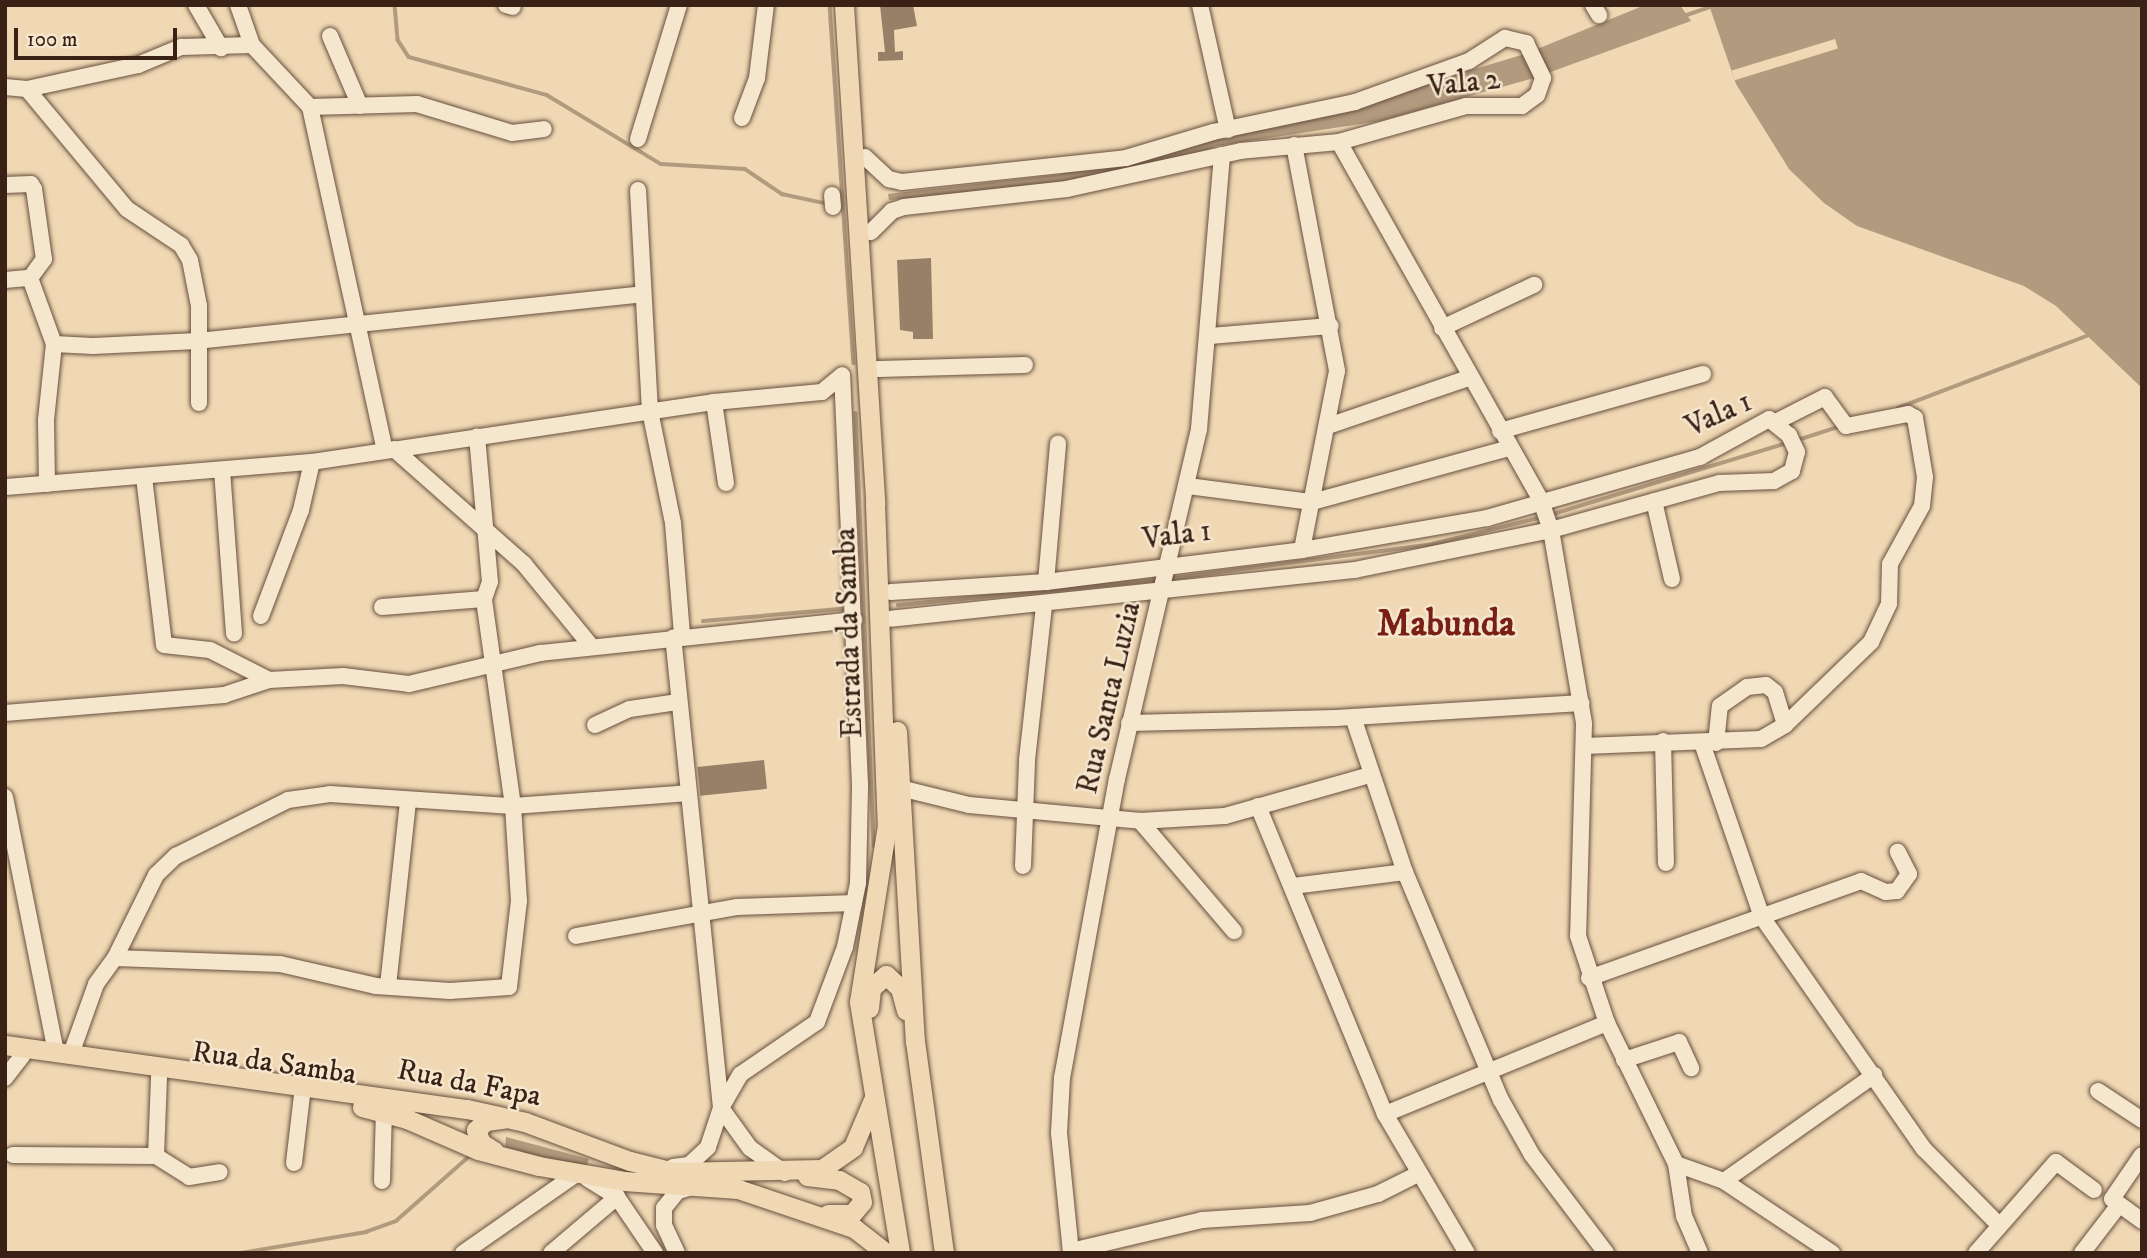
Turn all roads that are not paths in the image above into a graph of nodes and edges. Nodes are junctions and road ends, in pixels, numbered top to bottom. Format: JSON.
{"nodes":[{"id":1,"x":196,"y":5,"type":"edge"},
{"id":2,"x":238,"y":5,"type":"edge"},
{"id":3,"x":679,"y":5,"type":"edge"},
{"id":4,"x":765,"y":5,"type":"edge"},
{"id":5,"x":844,"y":5,"type":"edge"},
{"id":6,"x":855,"y":5,"type":"edge"},
{"id":7,"x":1200,"y":5,"type":"edge"},
{"id":8,"x":330,"y":36,"type":"dead end"},
{"id":9,"x":252,"y":45,"type":"junction"},
{"id":10,"x":221,"y":48,"type":"junction"},
{"id":11,"x":13,"y":84,"type":"edge"},
{"id":12,"x":360,"y":106,"type":"junction"},
{"id":13,"x":310,"y":107,"type":"junction"},
{"id":14,"x":742,"y":118,"type":"dead end"},
{"id":15,"x":544,"y":129,"type":"dead end"},
{"id":16,"x":1228,"y":130,"type":"junction"},
{"id":17,"x":638,"y":139,"type":"dead end"},
{"id":18,"x":1339,"y":142,"type":"junction"},
{"id":19,"x":1294,"y":145,"type":"junction"},
{"id":20,"x":1222,"y":155,"type":"junction"},
{"id":21,"x":865,"y":157,"type":"junction"},
{"id":22,"x":5,"y":185,"type":"edge"},
{"id":23,"x":638,"y":190,"type":"dead end"},
{"id":24,"x":871,"y":232,"type":"junction"},
{"id":25,"x":30,"y":278,"type":"junction"},
{"id":26,"x":5,"y":280,"type":"edge"},
{"id":27,"x":1534,"y":285,"type":"dead end"},
{"id":28,"x":642,"y":294,"type":"junction"},
{"id":29,"x":355,"y":323,"type":"junction"},
{"id":30,"x":1331,"y":326,"type":"junction"},
{"id":31,"x":1442,"y":328,"type":"junction"},
{"id":32,"x":1209,"y":336,"type":"junction"},
{"id":33,"x":197,"y":341,"type":"junction"},
{"id":34,"x":54,"y":344,"type":"junction"},
{"id":35,"x":1025,"y":365,"type":"dead end"},
{"id":36,"x":878,"y":369,"type":"junction"},
{"id":37,"x":1703,"y":374,"type":"dead end"},
{"id":38,"x":1468,"y":378,"type":"junction"},
{"id":39,"x":822,"y":392,"type":"junction"},
{"id":40,"x":714,"y":402,"type":"junction"},
{"id":41,"x":199,"y":403,"type":"dead end"},
{"id":42,"x":650,"y":411,"type":"junction"},
{"id":43,"x":844,"y":413,"type":"junction"},
{"id":44,"x":1776,"y":422,"type":"junction"},
{"id":45,"x":1328,"y":426,"type":"junction"},
{"id":46,"x":1500,"y":431,"type":"junction"},
{"id":47,"x":477,"y":438,"type":"junction"},
{"id":48,"x":1058,"y":444,"type":"dead end"},
{"id":49,"x":1510,"y":448,"type":"junction"},
{"id":50,"x":390,"y":450,"type":"junction"},
{"id":51,"x":312,"y":461,"type":"junction"},
{"id":52,"x":222,"y":470,"type":"junction"},
{"id":53,"x":144,"y":477,"type":"junction"},
{"id":54,"x":726,"y":483,"type":"dead end"},
{"id":55,"x":47,"y":484,"type":"junction"},
{"id":56,"x":5,"y":486,"type":"edge"},
{"id":57,"x":1188,"y":486,"type":"junction"},
{"id":58,"x":1654,"y":501,"type":"junction"},
{"id":59,"x":1312,"y":502,"type":"junction"},
{"id":60,"x":1546,"y":516,"type":"junction"},
{"id":61,"x":486,"y":528,"type":"junction"},
{"id":62,"x":1303,"y":550,"type":"junction"},
{"id":63,"x":1166,"y":575,"type":"junction"},
{"id":64,"x":1672,"y":579,"type":"dead end"},
{"id":65,"x":1046,"y":582,"type":"junction"},
{"id":66,"x":891,"y":592,"type":"junction"},
{"id":67,"x":484,"y":599,"type":"junction"},
{"id":68,"x":1044,"y":605,"type":"junction"},
{"id":69,"x":382,"y":607,"type":"dead end"},
{"id":70,"x":853,"y":611,"type":"junction"},
{"id":71,"x":261,"y":616,"type":"dead end"},
{"id":72,"x":892,"y":619,"type":"junction"},
{"id":73,"x":234,"y":634,"type":"dead end"},
{"id":74,"x":678,"y":637,"type":"junction"},
{"id":75,"x":592,"y":647,"type":"junction"},
{"id":76,"x":493,"y":661,"type":"junction"},
{"id":77,"x":269,"y":680,"type":"junction"},
{"id":78,"x":678,"y":702,"type":"junction"},
{"id":79,"x":1582,"y":703,"type":"junction"},
{"id":80,"x":5,"y":713,"type":"edge"},
{"id":81,"x":1353,"y":717,"type":"junction"},
{"id":82,"x":1129,"y":723,"type":"junction"},
{"id":83,"x":595,"y":725,"type":"dead end"},
{"id":84,"x":1785,"y":725,"type":"junction"},
{"id":85,"x":1663,"y":741,"type":"junction"},
{"id":86,"x":1709,"y":743,"type":"junction"},
{"id":87,"x":1584,"y":746,"type":"junction"},
{"id":88,"x":1370,"y":775,"type":"junction"},
{"id":89,"x":900,"y":788,"type":"junction"},
{"id":90,"x":688,"y":793,"type":"junction"},
{"id":91,"x":5,"y":797,"type":"edge"},
{"id":92,"x":408,"y":801,"type":"junction"},
{"id":93,"x":513,"y":806,"type":"junction"},
{"id":94,"x":1258,"y":806,"type":"junction"},
{"id":95,"x":1025,"y":812,"type":"junction"},
{"id":96,"x":1110,"y":819,"type":"junction"},
{"id":97,"x":1140,"y":821,"type":"junction"},
{"id":98,"x":1898,"y":852,"type":"dead end"},
{"id":99,"x":1666,"y":863,"type":"dead end"},
{"id":100,"x":1023,"y":866,"type":"dead end"},
{"id":101,"x":1405,"y":872,"type":"junction"},
{"id":102,"x":1293,"y":886,"type":"junction"},
{"id":103,"x":854,"y":903,"type":"junction"},
{"id":104,"x":699,"y":912,"type":"junction"},
{"id":105,"x":1762,"y":917,"type":"junction"},
{"id":106,"x":1234,"y":931,"type":"dead end"},
{"id":107,"x":576,"y":936,"type":"dead end"},
{"id":108,"x":116,"y":958,"type":"junction"},
{"id":109,"x":1589,"y":978,"type":"junction"},
{"id":110,"x":388,"y":986,"type":"junction"},
{"id":111,"x":1607,"y":1023,"type":"junction"},
{"id":112,"x":915,"y":1041,"type":"junction"},
{"id":113,"x":5,"y":1045,"type":"edge"},
{"id":114,"x":865,"y":1046,"type":"junction"},
{"id":115,"x":63,"y":1053,"type":"junction"},
{"id":116,"x":14,"y":1056,"type":"edge"},
{"id":117,"x":1624,"y":1060,"type":"junction"},
{"id":118,"x":1691,"y":1068,"type":"dead end"},
{"id":119,"x":1488,"y":1069,"type":"junction"},
{"id":120,"x":1874,"y":1075,"type":"junction"},
{"id":121,"x":159,"y":1077,"type":"junction"},
{"id":122,"x":5,"y":1078,"type":"edge"},
{"id":123,"x":2098,"y":1091,"type":"dead end"},
{"id":124,"x":302,"y":1095,"type":"junction"},
{"id":125,"x":873,"y":1095,"type":"junction"},
{"id":126,"x":721,"y":1108,"type":"junction"},
{"id":127,"x":384,"y":1111,"type":"junction"},
{"id":128,"x":1385,"y":1114,"type":"junction"},
{"id":129,"x":2142,"y":1120,"type":"edge"},
{"id":130,"x":525,"y":1122,"type":"junction"},
{"id":131,"x":2142,"y":1154,"type":"edge"},
{"id":132,"x":13,"y":1155,"type":"dead end"},
{"id":133,"x":156,"y":1156,"type":"junction"},
{"id":134,"x":517,"y":1160,"type":"junction"},
{"id":135,"x":294,"y":1163,"type":"dead end"},
{"id":136,"x":1676,"y":1164,"type":"junction"},
{"id":137,"x":651,"y":1166,"type":"junction"},
{"id":138,"x":220,"y":1172,"type":"dead end"},
{"id":139,"x":569,"y":1173,"type":"junction"},
{"id":140,"x":785,"y":1173,"type":"junction"},
{"id":141,"x":1418,"y":1174,"type":"junction"},
{"id":142,"x":382,"y":1181,"type":"dead end"},
{"id":143,"x":1724,"y":1181,"type":"junction"},
{"id":144,"x":704,"y":1186,"type":"junction"},
{"id":145,"x":2094,"y":1189,"type":"dead end"},
{"id":146,"x":617,"y":1197,"type":"junction"},
{"id":147,"x":792,"y":1205,"type":"junction"},
{"id":148,"x":2119,"y":1205,"type":"junction"},
{"id":149,"x":2142,"y":1221,"type":"edge"},
{"id":150,"x":1999,"y":1224,"type":"junction"},
{"id":151,"x":1071,"y":1252,"type":"edge"},
{"id":152,"x":463,"y":1253,"type":"edge"},
{"id":153,"x":551,"y":1253,"type":"edge"},
{"id":154,"x":655,"y":1253,"type":"edge"},
{"id":155,"x":677,"y":1253,"type":"edge"},
{"id":156,"x":886,"y":1253,"type":"edge"},
{"id":157,"x":900,"y":1253,"type":"edge"},
{"id":158,"x":944,"y":1253,"type":"edge"},
{"id":159,"x":1467,"y":1253,"type":"edge"},
{"id":160,"x":1606,"y":1253,"type":"edge"},
{"id":161,"x":1700,"y":1253,"type":"edge"},
{"id":162,"x":1832,"y":1253,"type":"edge"},
{"id":163,"x":1976,"y":1253,"type":"edge"},
{"id":164,"x":2082,"y":1253,"type":"edge"}],
"edges":[{"from":1,"to":10,"type":"street"},
{"from":2,"to":9,"type":"street"},
{"from":3,"to":17,"type":"street"},
{"from":4,"to":14,"type":"street"},
{"from":5,"to":114,"type":"main road","name":"Estrada da Samba"},
{"from":6,"to":21,"type":"main road","name":"Estrada da Samba"},
{"from":7,"to":16,"type":"street"},
{"from":8,"to":12,"type":"street"},
{"from":9,"to":10,"type":"street"},
{"from":9,"to":13,"type":"street"},
{"from":10,"to":11,"type":"street"},
{"from":11,"to":33,"type":"street"},
{"from":12,"to":13,"type":"street"},
{"from":12,"to":15,"type":"street"},
{"from":13,"to":29,"type":"street"},
{"from":16,"to":18,"type":"street","name":"Vala 2"},
{"from":16,"to":21,"type":"street","name":"Vala 2"},
{"from":18,"to":19,"type":"street","name":"Vala 2"},
{"from":18,"to":31,"type":"street"},
{"from":19,"to":20,"type":"street","name":"Vala 2"},
{"from":19,"to":30,"type":"street"},
{"from":20,"to":24,"type":"street","name":"Vala 2"},
{"from":20,"to":32,"type":"street","name":"Rua Santa Luzia"},
{"from":21,"to":24,"type":"main road","name":"Estrada da Samba"},
{"from":22,"to":25,"type":"street"},
{"from":23,"to":28,"type":"street"},
{"from":24,"to":36,"type":"main road","name":"Estrada da Samba"},
{"from":25,"to":26,"type":"street"},
{"from":25,"to":34,"type":"street"},
{"from":27,"to":31,"type":"street"},
{"from":28,"to":29,"type":"street"},
{"from":28,"to":42,"type":"street"},
{"from":29,"to":33,"type":"street"},
{"from":29,"to":50,"type":"street"},
{"from":30,"to":32,"type":"street"},
{"from":30,"to":45,"type":"street"},
{"from":31,"to":38,"type":"street"},
{"from":32,"to":57,"type":"street","name":"Rua Santa Luzia"},
{"from":33,"to":34,"type":"street"},
{"from":33,"to":41,"type":"street"},
{"from":34,"to":55,"type":"street"},
{"from":35,"to":36,"type":"street"},
{"from":36,"to":66,"type":"main road","name":"Estrada da Samba"},
{"from":37,"to":46,"type":"street"},
{"from":38,"to":45,"type":"street"},
{"from":38,"to":46,"type":"street"},
{"from":39,"to":40,"type":"street"},
{"from":39,"to":43,"type":"street"},
{"from":39,"to":43,"type":"street","name":"Estrada da Samba"},
{"from":40,"to":42,"type":"street"},
{"from":40,"to":54,"type":"street"},
{"from":42,"to":47,"type":"street"},
{"from":42,"to":74,"type":"street"},
{"from":43,"to":70,"type":"street","name":"Estrada da Samba"},
{"from":44,"to":58,"type":"street","name":"Vala 1"},
{"from":44,"to":60,"type":"street","name":"Vala 1"},
{"from":44,"to":84,"type":"street"},
{"from":45,"to":59,"type":"street"},
{"from":46,"to":49,"type":"street"},
{"from":47,"to":50,"type":"street"},
{"from":47,"to":61,"type":"street"},
{"from":48,"to":65,"type":"street"},
{"from":49,"to":59,"type":"street"},
{"from":49,"to":60,"type":"street"},
{"from":50,"to":51,"type":"street"},
{"from":50,"to":61,"type":"street"},
{"from":51,"to":52,"type":"street"},
{"from":51,"to":71,"type":"street"},
{"from":52,"to":53,"type":"street"},
{"from":52,"to":73,"type":"street"},
{"from":53,"to":55,"type":"street"},
{"from":53,"to":77,"type":"street"},
{"from":55,"to":56,"type":"street"},
{"from":57,"to":59,"type":"street"},
{"from":57,"to":63,"type":"street","name":"Rua Santa Luzia"},
{"from":58,"to":60,"type":"street","name":"Vala 1"},
{"from":58,"to":64,"type":"street"},
{"from":59,"to":62,"type":"street"},
{"from":60,"to":62,"type":"street","name":"Vala 1"},
{"from":60,"to":63,"type":"street","name":"Vala 1"},
{"from":60,"to":79,"type":"street"},
{"from":61,"to":67,"type":"street"},
{"from":61,"to":75,"type":"street"},
{"from":62,"to":63,"type":"street","name":"Vala 1"},
{"from":63,"to":65,"type":"street","name":"Vala 1"},
{"from":63,"to":68,"type":"street","name":"Vala 1"},
{"from":63,"to":82,"type":"street","name":"Rua Santa Luzia"},
{"from":65,"to":66,"type":"street","name":"Vala 1"},
{"from":66,"to":72,"type":"main road","name":"Estrada da Samba"},
{"from":67,"to":69,"type":"street"},
{"from":67,"to":76,"type":"street"},
{"from":68,"to":72,"type":"street","name":"Vala 1"},
{"from":68,"to":95,"type":"street"},
{"from":70,"to":74,"type":"street"},
{"from":70,"to":103,"type":"street","name":"Estrada da Samba"},
{"from":72,"to":89,"type":"main road","name":"Estrada da Samba"},
{"from":74,"to":75,"type":"street"},
{"from":74,"to":78,"type":"street"},
{"from":75,"to":76,"type":"street"},
{"from":76,"to":77,"type":"street"},
{"from":76,"to":93,"type":"street"},
{"from":77,"to":80,"type":"street"},
{"from":78,"to":83,"type":"street"},
{"from":78,"to":90,"type":"street"},
{"from":79,"to":81,"type":"street"},
{"from":79,"to":87,"type":"street"},
{"from":81,"to":82,"type":"street"},
{"from":81,"to":88,"type":"street"},
{"from":82,"to":96,"type":"street","name":"Rua Santa Luzia"},
{"from":84,"to":86,"type":"street"},
{"from":84,"to":86,"type":"street"},
{"from":85,"to":86,"type":"street"},
{"from":85,"to":87,"type":"street"},
{"from":85,"to":99,"type":"street"},
{"from":86,"to":105,"type":"street"},
{"from":87,"to":109,"type":"street"},
{"from":88,"to":94,"type":"street"},
{"from":88,"to":101,"type":"street"},
{"from":89,"to":95,"type":"street"},
{"from":89,"to":112,"type":"main road","name":"Estrada da Samba"},
{"from":90,"to":93,"type":"street"},
{"from":90,"to":104,"type":"street"},
{"from":91,"to":115,"type":"street"},
{"from":92,"to":93,"type":"street"},
{"from":92,"to":108,"type":"street"},
{"from":92,"to":110,"type":"street"},
{"from":93,"to":110,"type":"street"},
{"from":94,"to":97,"type":"street"},
{"from":94,"to":102,"type":"street"},
{"from":95,"to":96,"type":"street"},
{"from":95,"to":100,"type":"street"},
{"from":96,"to":97,"type":"street"},
{"from":96,"to":151,"type":"street","name":"Rua Santa Luzia"},
{"from":97,"to":106,"type":"street"},
{"from":98,"to":105,"type":"street"},
{"from":101,"to":102,"type":"street"},
{"from":101,"to":119,"type":"street"},
{"from":102,"to":128,"type":"street"},
{"from":103,"to":104,"type":"street"},
{"from":103,"to":126,"type":"street","name":"Estrada da Samba"},
{"from":104,"to":107,"type":"street"},
{"from":104,"to":126,"type":"street"},
{"from":105,"to":109,"type":"street"},
{"from":105,"to":120,"type":"street"},
{"from":108,"to":110,"type":"street"},
{"from":108,"to":115,"type":"street"},
{"from":109,"to":111,"type":"street"},
{"from":111,"to":117,"type":"street"},
{"from":111,"to":119,"type":"street"},
{"from":112,"to":114,"type":"main road"},
{"from":112,"to":158,"type":"main road","name":"Estrada da Samba"},
{"from":113,"to":115,"type":"main road","name":"Rua da Fapa"},
{"from":114,"to":125,"type":"main road","name":"Estrada da Samba"},
{"from":115,"to":130,"type":"main road","name":"Rua da Fapa"},
{"from":116,"to":121,"type":"main road","name":"Rua da Samba"},
{"from":116,"to":122,"type":"street"},
{"from":117,"to":118,"type":"street"},
{"from":117,"to":136,"type":"street"},
{"from":119,"to":128,"type":"street"},
{"from":119,"to":160,"type":"street"},
{"from":120,"to":143,"type":"street"},
{"from":120,"to":150,"type":"street"},
{"from":121,"to":124,"type":"main road","name":"Rua da Samba"},
{"from":121,"to":133,"type":"street"},
{"from":123,"to":129,"type":"street"},
{"from":124,"to":127,"type":"main road","name":"Rua da Samba"},
{"from":124,"to":135,"type":"street"},
{"from":125,"to":140,"type":"main road","name":"Rua da Fapa"},
{"from":125,"to":157,"type":"main road","name":"Estrada da Samba"},
{"from":126,"to":137,"type":"street"},
{"from":126,"to":140,"type":"street"},
{"from":127,"to":134,"type":"main road","name":"Rua da Samba"},
{"from":127,"to":142,"type":"street"},
{"from":128,"to":141,"type":"street"},
{"from":130,"to":134,"type":"main road"},
{"from":130,"to":137,"type":"main road","name":"Rua da Fapa"},
{"from":131,"to":148,"type":"street"},
{"from":132,"to":133,"type":"street"},
{"from":133,"to":138,"type":"street"},
{"from":134,"to":139,"type":"main road","name":"Rua da Samba"},
{"from":136,"to":143,"type":"street"},
{"from":136,"to":161,"type":"street"},
{"from":137,"to":140,"type":"main road","name":"Rua da Fapa"},
{"from":139,"to":144,"type":"main road","name":"Rua da Samba"},
{"from":139,"to":146,"type":"street"},
{"from":139,"to":152,"type":"street"},
{"from":140,"to":147,"type":"main road"},
{"from":141,"to":151,"type":"street"},
{"from":141,"to":159,"type":"street"},
{"from":143,"to":162,"type":"street"},
{"from":144,"to":147,"type":"main road","name":"Rua da Samba"},
{"from":144,"to":155,"type":"street"},
{"from":145,"to":150,"type":"street"},
{"from":146,"to":153,"type":"street"},
{"from":146,"to":154,"type":"street"},
{"from":147,"to":156,"type":"main road","name":"Rua da Samba"},
{"from":148,"to":149,"type":"street"},
{"from":148,"to":164,"type":"street"},
{"from":150,"to":163,"type":"street"}]}
